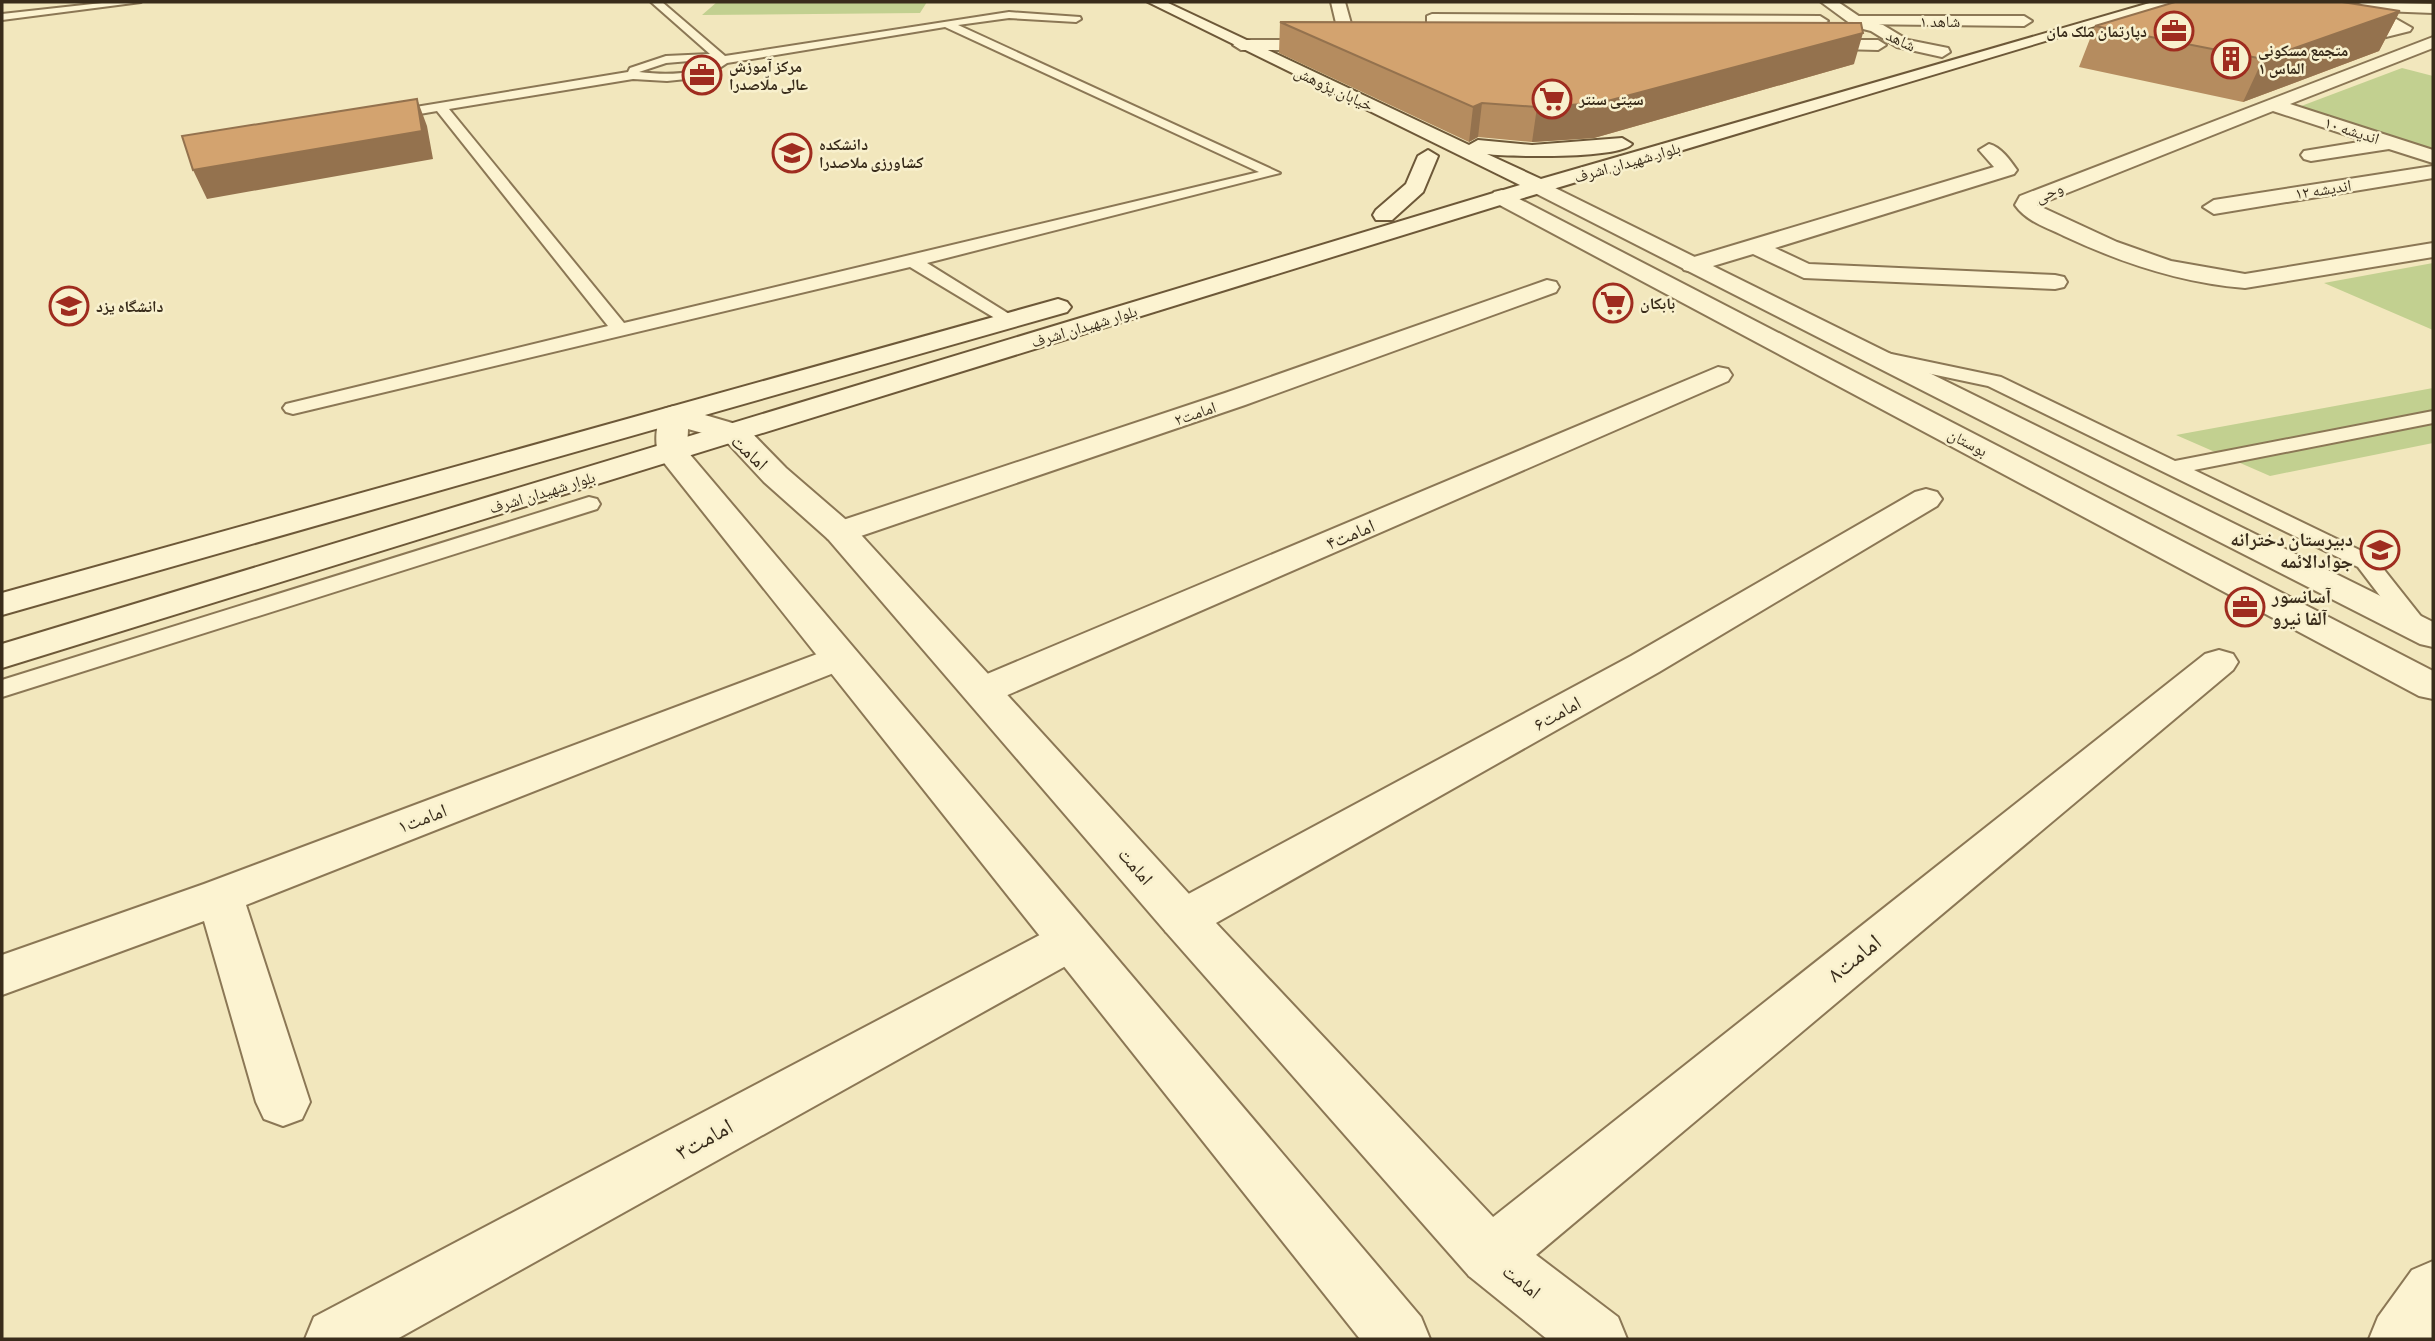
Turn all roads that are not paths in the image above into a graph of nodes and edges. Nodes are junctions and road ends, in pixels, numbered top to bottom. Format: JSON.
{"nodes":[{"id":1,"x":88,"y":2,"type":"edge"},
{"id":2,"x":136,"y":2,"type":"edge"},
{"id":3,"x":656,"y":2,"type":"edge"},
{"id":4,"x":1338,"y":2,"type":"edge"},
{"id":5,"x":1422,"y":2,"type":"edge"},
{"id":6,"x":1611,"y":2,"type":"edge"},
{"id":7,"x":1724,"y":2,"type":"edge"},
{"id":8,"x":1828,"y":2,"type":"edge"},
{"id":9,"x":2124,"y":2,"type":"edge"},
{"id":10,"x":2168,"y":2,"type":"edge"},
{"id":11,"x":1146,"y":5,"type":"edge"},
{"id":12,"x":2433,"y":9,"type":"edge"},
{"id":13,"x":2,"y":14,"type":"edge"},
{"id":14,"x":1076,"y":19,"type":"dead end"},
{"id":15,"x":1630,"y":20,"type":"junction"},
{"id":16,"x":1746,"y":20,"type":"junction"},
{"id":17,"x":1820,"y":21,"type":"edge"},
{"id":18,"x":1858,"y":23,"type":"junction"},
{"id":19,"x":946,"y":24,"type":"junction"},
{"id":20,"x":2027,"y":25,"type":"junction"},
{"id":21,"x":2344,"y":29,"type":"edge"},
{"id":22,"x":2058,"y":34,"type":"junction"},
{"id":23,"x":2433,"y":43,"type":"edge"},
{"id":24,"x":1241,"y":45,"type":"junction"},
{"id":25,"x":1796,"y":45,"type":"edge"},
{"id":26,"x":1878,"y":45,"type":"junction"},
{"id":27,"x":1027,"y":48,"type":"dead end"},
{"id":28,"x":1007,"y":52,"type":"junction"},
{"id":29,"x":1942,"y":52,"type":"junction"},
{"id":30,"x":2386,"y":59,"type":"junction"},
{"id":31,"x":723,"y":60,"type":"junction"},
{"id":32,"x":1899,"y":63,"type":"junction"},
{"id":33,"x":2421,"y":68,"type":"dead end"},
{"id":34,"x":633,"y":75,"type":"junction"},
{"id":35,"x":1088,"y":75,"type":"dead end"},
{"id":36,"x":1068,"y":79,"type":"junction"},
{"id":37,"x":2270,"y":104,"type":"junction"},
{"id":38,"x":440,"y":107,"type":"junction"},
{"id":39,"x":374,"y":117,"type":"edge"},
{"id":40,"x":1622,"y":144,"type":"junction"},
{"id":41,"x":2393,"y":144,"type":"junction"},
{"id":42,"x":1989,"y":150,"type":"dead end"},
{"id":43,"x":1436,"y":152,"type":"junction"},
{"id":44,"x":2311,"y":155,"type":"dead end"},
{"id":45,"x":2433,"y":156,"type":"edge"},
{"id":46,"x":2433,"y":172,"type":"edge"},
{"id":47,"x":1498,"y":185,"type":"junction"},
{"id":48,"x":1541,"y":187,"type":"junction"},
{"id":49,"x":2214,"y":207,"type":"dead end"},
{"id":50,"x":1384,"y":215,"type":"junction"},
{"id":51,"x":1752,"y":245,"type":"junction"},
{"id":52,"x":2433,"y":250,"type":"edge"},
{"id":53,"x":913,"y":261,"type":"junction"},
{"id":54,"x":1693,"y":265,"type":"junction"},
{"id":55,"x":2055,"y":282,"type":"dead end"},
{"id":56,"x":1734,"y":286,"type":"junction"},
{"id":57,"x":1547,"y":287,"type":"dead end"},
{"id":58,"x":1695,"y":299,"type":"junction"},
{"id":59,"x":1007,"y":321,"type":"junction"},
{"id":60,"x":620,"y":329,"type":"junction"},
{"id":61,"x":1873,"y":356,"type":"junction"},
{"id":62,"x":1718,"y":375,"type":"dead end"},
{"id":63,"x":293,"y":408,"type":"dead end"},
{"id":64,"x":2433,"y":417,"type":"edge"},
{"id":65,"x":735,"y":433,"type":"junction"},
{"id":66,"x":673,"y":434,"type":"junction"},
{"id":67,"x":2173,"y":468,"type":"junction"},
{"id":68,"x":1926,"y":499,"type":"dead end"},
{"id":69,"x":589,"y":504,"type":"dead end"},
{"id":70,"x":465,"y":529,"type":"junction"},
{"id":71,"x":840,"y":532,"type":"junction"},
{"id":72,"x":2,"y":604,"type":"edge"},
{"id":73,"x":2426,"y":633,"type":"edge"},
{"id":74,"x":2,"y":656,"type":"edge"},
{"id":75,"x":841,"y":657,"type":"junction"},
{"id":76,"x":2219,"y":662,"type":"dead end"},
{"id":77,"x":2433,"y":687,"type":"edge"},
{"id":78,"x":2,"y":689,"type":"edge"},
{"id":79,"x":982,"y":691,"type":"junction"},
{"id":80,"x":220,"y":896,"type":"junction"},
{"id":81,"x":1183,"y":919,"type":"junction"},
{"id":82,"x":1072,"y":940,"type":"junction"},
{"id":83,"x":2,"y":975,"type":"edge"},
{"id":84,"x":283,"y":1102,"type":"dead end"},
{"id":85,"x":1490,"y":1256,"type":"junction"},
{"id":86,"x":2433,"y":1291,"type":"edge"},
{"id":87,"x":337,"y":1339,"type":"edge"},
{"id":88,"x":1399,"y":1339,"type":"edge"},
{"id":89,"x":1596,"y":1339,"type":"edge"},
{"id":90,"x":2400,"y":1339,"type":"edge"}],
"edges":[{"from":1,"to":13,"type":"lane"},
{"from":2,"to":13,"type":"lane"},
{"from":3,"to":31,"type":"lane"},
{"from":4,"to":24,"type":"street"},
{"from":5,"to":15,"type":"street"},
{"from":6,"to":15,"type":"street"},
{"from":7,"to":16,"type":"street"},
{"from":8,"to":18,"type":"street","name":"شاهد"},
{"from":9,"to":20,"type":"street","name":"بلوار شهیدان اشرف"},
{"from":10,"to":22,"type":"street","name":"بلوار شهیدان اشرف"},
{"from":11,"to":24,"type":"street","name":"خیابان پژوهش"},
{"from":11,"to":43,"type":"street","name":"خیابان پژوهش"},
{"from":12,"to":21,"type":"street"},
{"from":14,"to":19,"type":"lane"},
{"from":15,"to":16,"type":"street"},
{"from":16,"to":17,"type":"street"},
{"from":18,"to":20,"type":"street","name":"شاهد ۱"},
{"from":18,"to":26,"type":"street","name":"شاهد"},
{"from":18,"to":29,"type":"street","name":"شاهد"},
{"from":19,"to":28,"type":"lane"},
{"from":19,"to":31,"type":"lane"},
{"from":20,"to":22,"type":"street"},
{"from":20,"to":29,"type":"street","name":"بلوار شهیدان اشرف"},
{"from":22,"to":48,"type":"street","name":"بلوار شهیدان اشرف"},
{"from":23,"to":30,"type":"street","name":"وحی"},
{"from":24,"to":43,"type":"street","name":"خیابان پژوهش"},
{"from":25,"to":26,"type":"street"},
{"from":26,"to":32,"type":"street","name":"شاهد"},
{"from":27,"to":28,"type":"lane"},
{"from":28,"to":36,"type":"lane"},
{"from":29,"to":32,"type":"street","name":"بلوار شهیدان اشرف"},
{"from":30,"to":33,"type":"street"},
{"from":30,"to":37,"type":"street","name":"وحی"},
{"from":31,"to":34,"type":"lane"},
{"from":31,"to":34,"type":"lane"},
{"from":32,"to":40,"type":"street","name":"بلوار شهیدان اشرف"},
{"from":34,"to":38,"type":"lane"},
{"from":35,"to":36,"type":"lane"},
{"from":36,"to":53,"type":"lane"},
{"from":37,"to":41,"type":"street","name":"اندیشه ۱۰"},
{"from":37,"to":52,"type":"street","name":"وحی"},
{"from":38,"to":39,"type":"lane"},
{"from":38,"to":60,"type":"lane"},
{"from":40,"to":43,"type":"street"},
{"from":40,"to":47,"type":"street","name":"بلوار شهیدان اشرف"},
{"from":41,"to":44,"type":"street"},
{"from":41,"to":45,"type":"street","name":"اندیشه ۱۰"},
{"from":42,"to":51,"type":"street"},
{"from":43,"to":47,"type":"street","name":"خیابان پژوهش"},
{"from":43,"to":50,"type":"street"},
{"from":46,"to":49,"type":"street","name":"اندیشه ۱۲"},
{"from":47,"to":48,"type":"street","name":"بلوار شهیدان اشرف"},
{"from":47,"to":50,"type":"street","name":"بلوار شهیدان اشرف"},
{"from":47,"to":58,"type":"street","name":"بوستان"},
{"from":47,"to":65,"type":"street","name":"بلوار شهیدان اشرف"},
{"from":48,"to":54,"type":"street","name":"بوستان"},
{"from":50,"to":59,"type":"street","name":"بلوار شهیدان اشرف"},
{"from":51,"to":54,"type":"street"},
{"from":51,"to":55,"type":"street"},
{"from":53,"to":59,"type":"lane"},
{"from":53,"to":60,"type":"lane"},
{"from":54,"to":56,"type":"street","name":"بوستان"},
{"from":56,"to":58,"type":"street"},
{"from":56,"to":61,"type":"street","name":"بوستان"},
{"from":57,"to":71,"type":"street","name":"امامت۲"},
{"from":58,"to":77,"type":"street","name":"بوستان"},
{"from":59,"to":66,"type":"street","name":"بلوار شهیدان اشرف"},
{"from":60,"to":63,"type":"lane"},
{"from":61,"to":67,"type":"lane"},
{"from":61,"to":73,"type":"street","name":"بوستان"},
{"from":62,"to":79,"type":"street","name":"امامت۴"},
{"from":64,"to":67,"type":"lane"},
{"from":65,"to":66,"type":"street","name":"امامت"},
{"from":65,"to":71,"type":"street","name":"امامت"},
{"from":66,"to":70,"type":"street","name":"بلوار شهیدان اشرف"},
{"from":66,"to":72,"type":"street","name":"بلوار شهیدان اشرف"},
{"from":66,"to":75,"type":"street"},
{"from":67,"to":73,"type":"lane"},
{"from":68,"to":81,"type":"street","name":"امامت۶"},
{"from":69,"to":70,"type":"lane"},
{"from":70,"to":74,"type":"street","name":"بلوار شهیدان اشرف"},
{"from":70,"to":78,"type":"lane"},
{"from":71,"to":79,"type":"street","name":"امامت"},
{"from":75,"to":80,"type":"street","name":"امامت۱"},
{"from":75,"to":82,"type":"street"},
{"from":76,"to":85,"type":"street","name":"امامت۸"},
{"from":79,"to":81,"type":"street","name":"امامت"},
{"from":80,"to":83,"type":"street","name":"امامت۱"},
{"from":80,"to":84,"type":"street"},
{"from":81,"to":85,"type":"street","name":"امامت"},
{"from":82,"to":87,"type":"street","name":"امامت۳"},
{"from":82,"to":88,"type":"street"},
{"from":85,"to":89,"type":"street","name":"امامت"},
{"from":86,"to":90,"type":"street"}]}
